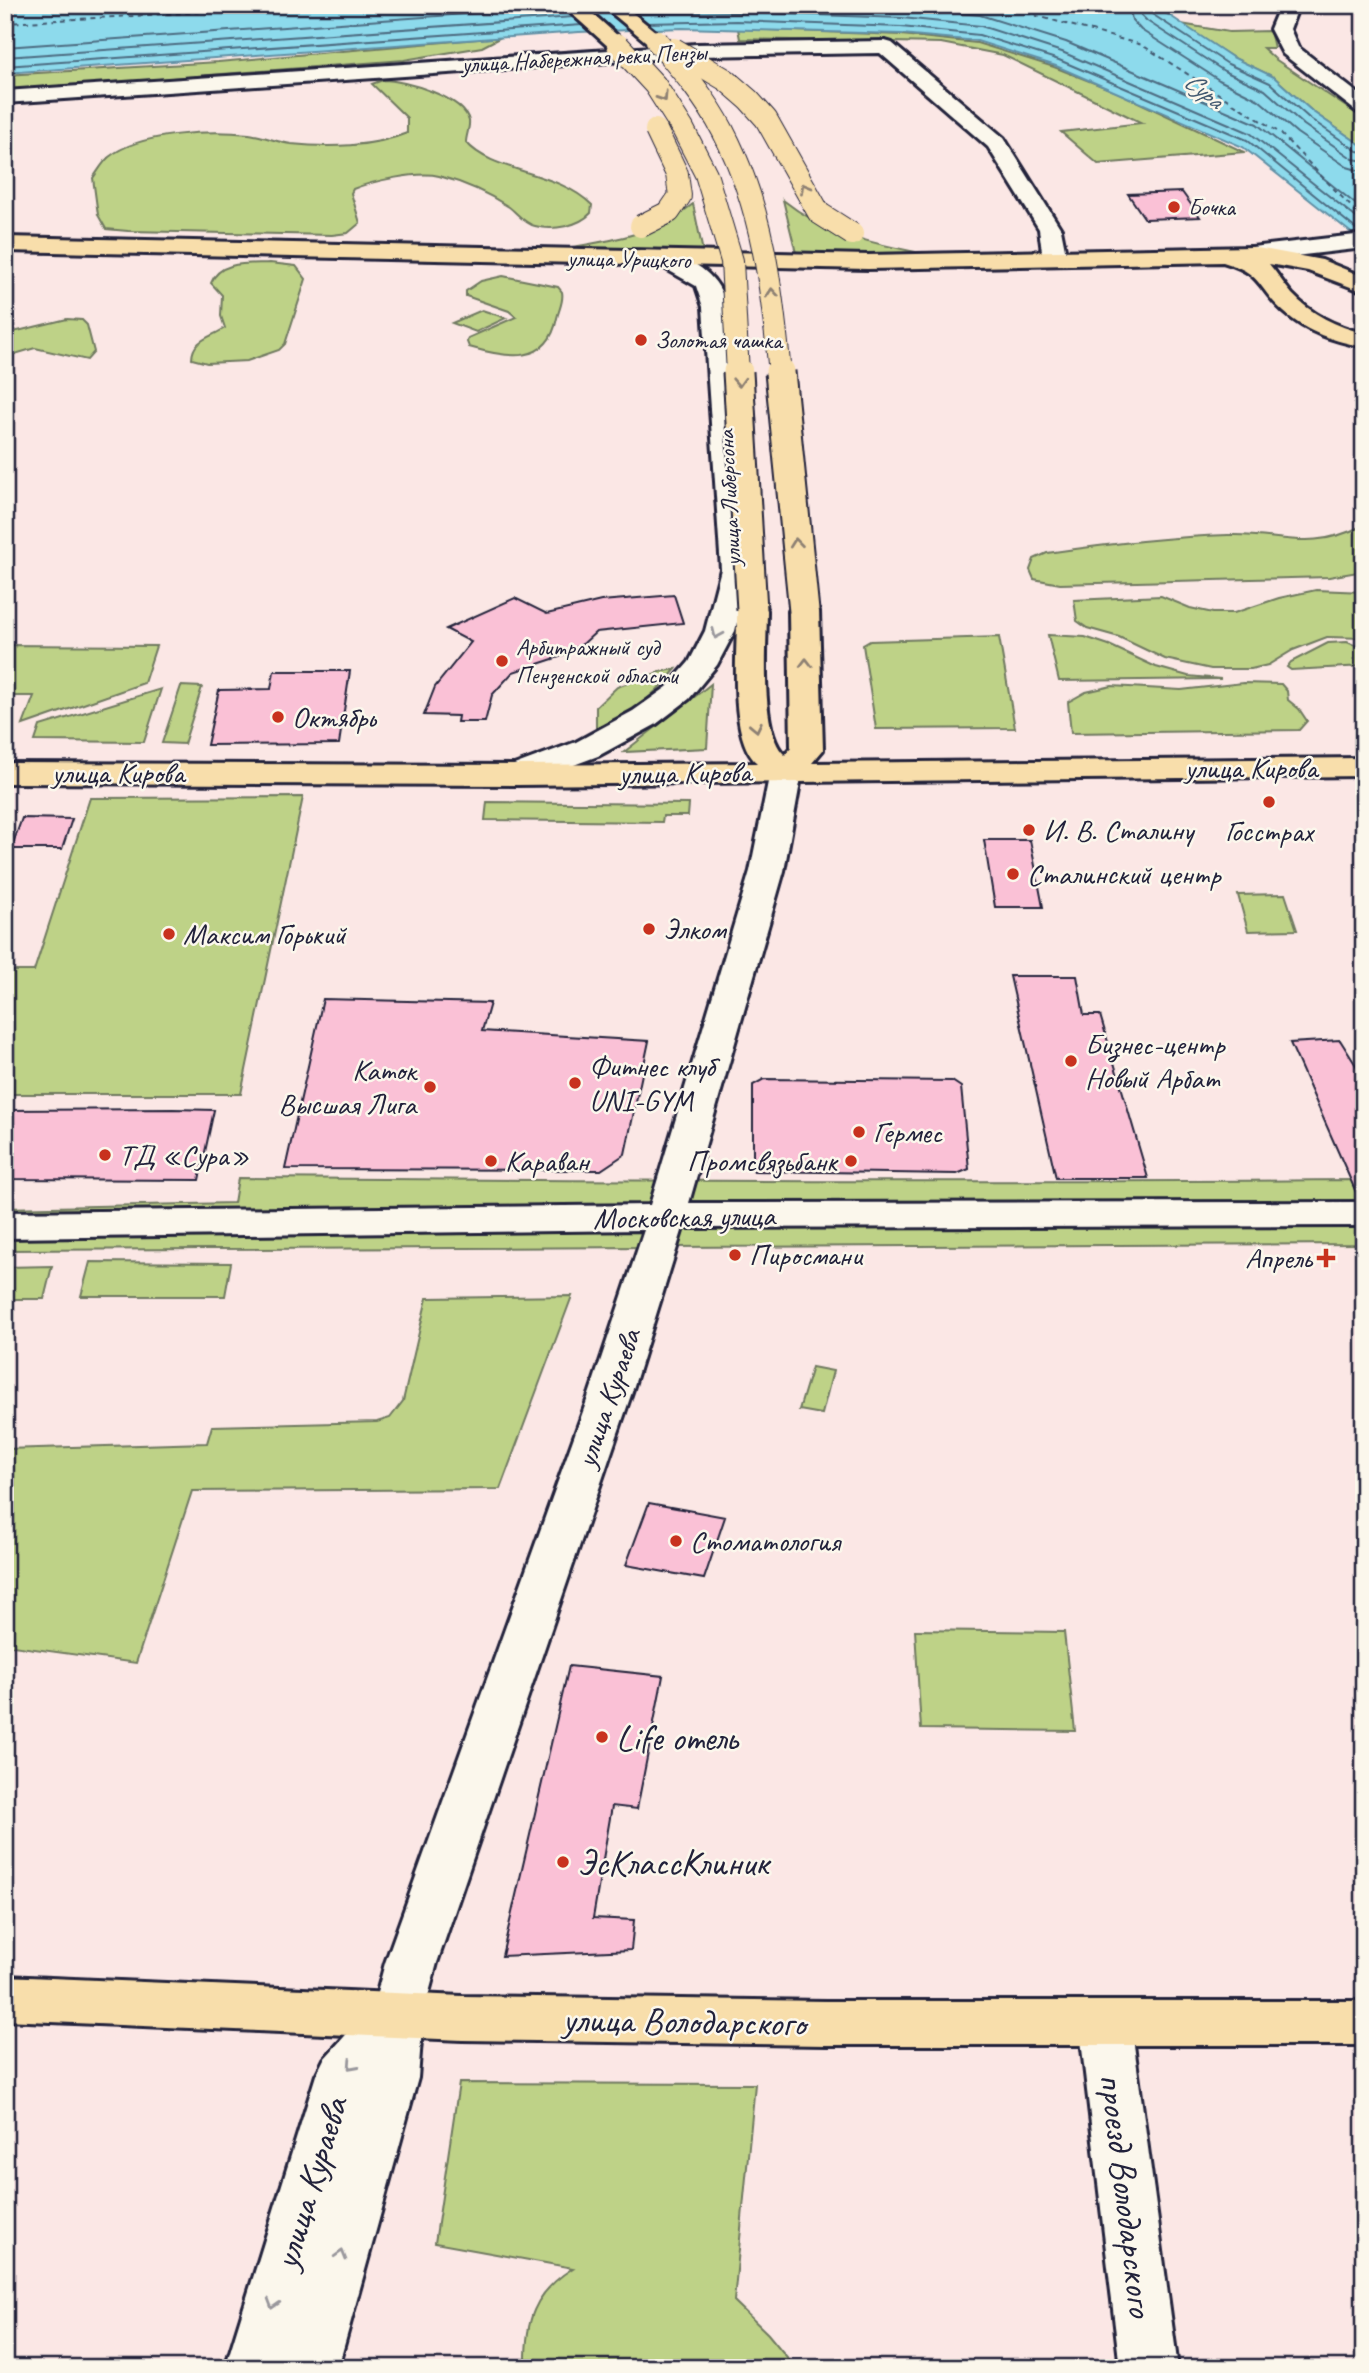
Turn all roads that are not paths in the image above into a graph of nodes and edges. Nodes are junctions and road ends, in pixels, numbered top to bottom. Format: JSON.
{"nodes":[{"id":1,"x":571,"y":5,"type":"edge"},
{"id":2,"x":611,"y":5,"type":"edge"},
{"id":3,"x":1290,"y":5,"type":"edge"},
{"id":4,"x":657,"y":41,"type":"junction"},
{"id":5,"x":618,"y":45,"type":"junction"},
{"id":6,"x":697,"y":50,"type":"junction"},
{"id":7,"x":5,"y":97,"type":"edge"},
{"id":8,"x":1364,"y":108,"type":"edge"},
{"id":9,"x":1364,"y":241,"type":"edge"},
{"id":10,"x":5,"y":244,"type":"edge"},
{"id":11,"x":1252,"y":254,"type":"junction"},
{"id":12,"x":495,"y":255,"type":"junction"},
{"id":13,"x":1222,"y":255,"type":"junction"},
{"id":14,"x":1055,"y":259,"type":"junction"},
{"id":15,"x":667,"y":260,"type":"junction"},
{"id":16,"x":762,"y":261,"type":"junction"},
{"id":17,"x":983,"y":261,"type":"junction"},
{"id":18,"x":1364,"y":285,"type":"edge"},
{"id":19,"x":1364,"y":295,"type":"edge"},
{"id":20,"x":1318,"y":306,"type":"junction"},
{"id":21,"x":1363,"y":340,"type":"edge"},
{"id":22,"x":1364,"y":767,"type":"edge"},
{"id":23,"x":786,"y":772,"type":"junction"},
{"id":24,"x":5,"y":773,"type":"edge"},
{"id":25,"x":517,"y":775,"type":"junction"},
{"id":26,"x":1364,"y":1214,"type":"edge"},
{"id":27,"x":668,"y":1216,"type":"junction"},
{"id":28,"x":5,"y":1225,"type":"edge"},
{"id":29,"x":5,"y":1998,"type":"edge"},
{"id":30,"x":397,"y":2015,"type":"junction"},
{"id":31,"x":1105,"y":2023,"type":"junction"},
{"id":32,"x":1364,"y":2023,"type":"edge"},
{"id":33,"x":254,"y":2368,"type":"edge"},
{"id":34,"x":309,"y":2368,"type":"edge"},
{"id":35,"x":1149,"y":2368,"type":"edge"}],
"edges":[{"from":1,"to":5,"type":"main road"},
{"from":2,"to":4,"type":"main road"},
{"from":3,"to":8,"type":"street"},
{"from":17,"to":4,"type":"main road","one_way":true,"bridge":true},
{"from":23,"to":4,"type":"main road","one_way":true,"bridge":true},
{"from":5,"to":12,"type":"main road","bridge":true},
{"from":5,"to":23,"type":"main road","one_way":true,"bridge":true},
{"from":6,"to":7,"type":"street","name":"улица Набережная реки Пензы"},
{"from":6,"to":14,"type":"street","name":"улица Набережная реки Пензы"},
{"from":6,"to":16,"type":"street"},
{"from":9,"to":11,"type":"street"},
{"from":10,"to":12,"type":"main road","name":"улица Урицкого"},
{"from":11,"to":13,"type":"main road","name":"улица Урицкого"},
{"from":11,"to":18,"type":"main road"},
{"from":12,"to":15,"type":"main road","name":"улица Урицкого"},
{"from":13,"to":14,"type":"main road","name":"улица Урицкого"},
{"from":13,"to":20,"type":"main road"},
{"from":14,"to":17,"type":"main road","name":"улица Урицкого"},
{"from":15,"to":16,"type":"main road","name":"улица Урицкого"},
{"from":15,"to":25,"type":"street","name":"улица Либерсона","one_way":true},
{"from":16,"to":17,"type":"main road","name":"улица Урицкого"},
{"from":19,"to":20,"type":"main road"},
{"from":20,"to":21,"type":"main road"},
{"from":22,"to":23,"type":"main road","name":"улица Кирова"},
{"from":23,"to":25,"type":"main road","name":"улица Кирова"},
{"from":23,"to":27,"type":"street","name":"улица Кураева"},
{"from":24,"to":25,"type":"main road","name":"улица Кирова"},
{"from":26,"to":27,"type":"street","name":"Московская улица"},
{"from":27,"to":28,"type":"street","name":"Московская улица"},
{"from":27,"to":30,"type":"street","name":"улица Кураева"},
{"from":29,"to":30,"type":"main road","name":"улица Володарского"},
{"from":30,"to":31,"type":"main road","name":"улица Володарского"},
{"from":30,"to":33,"type":"street","name":"улица Кураева","one_way":true},
{"from":34,"to":30,"type":"street","name":"улица Кураева","one_way":true},
{"from":31,"to":32,"type":"main road","name":"улица Володарского"},
{"from":31,"to":35,"type":"street","name":"проезд Володарского"}]}
